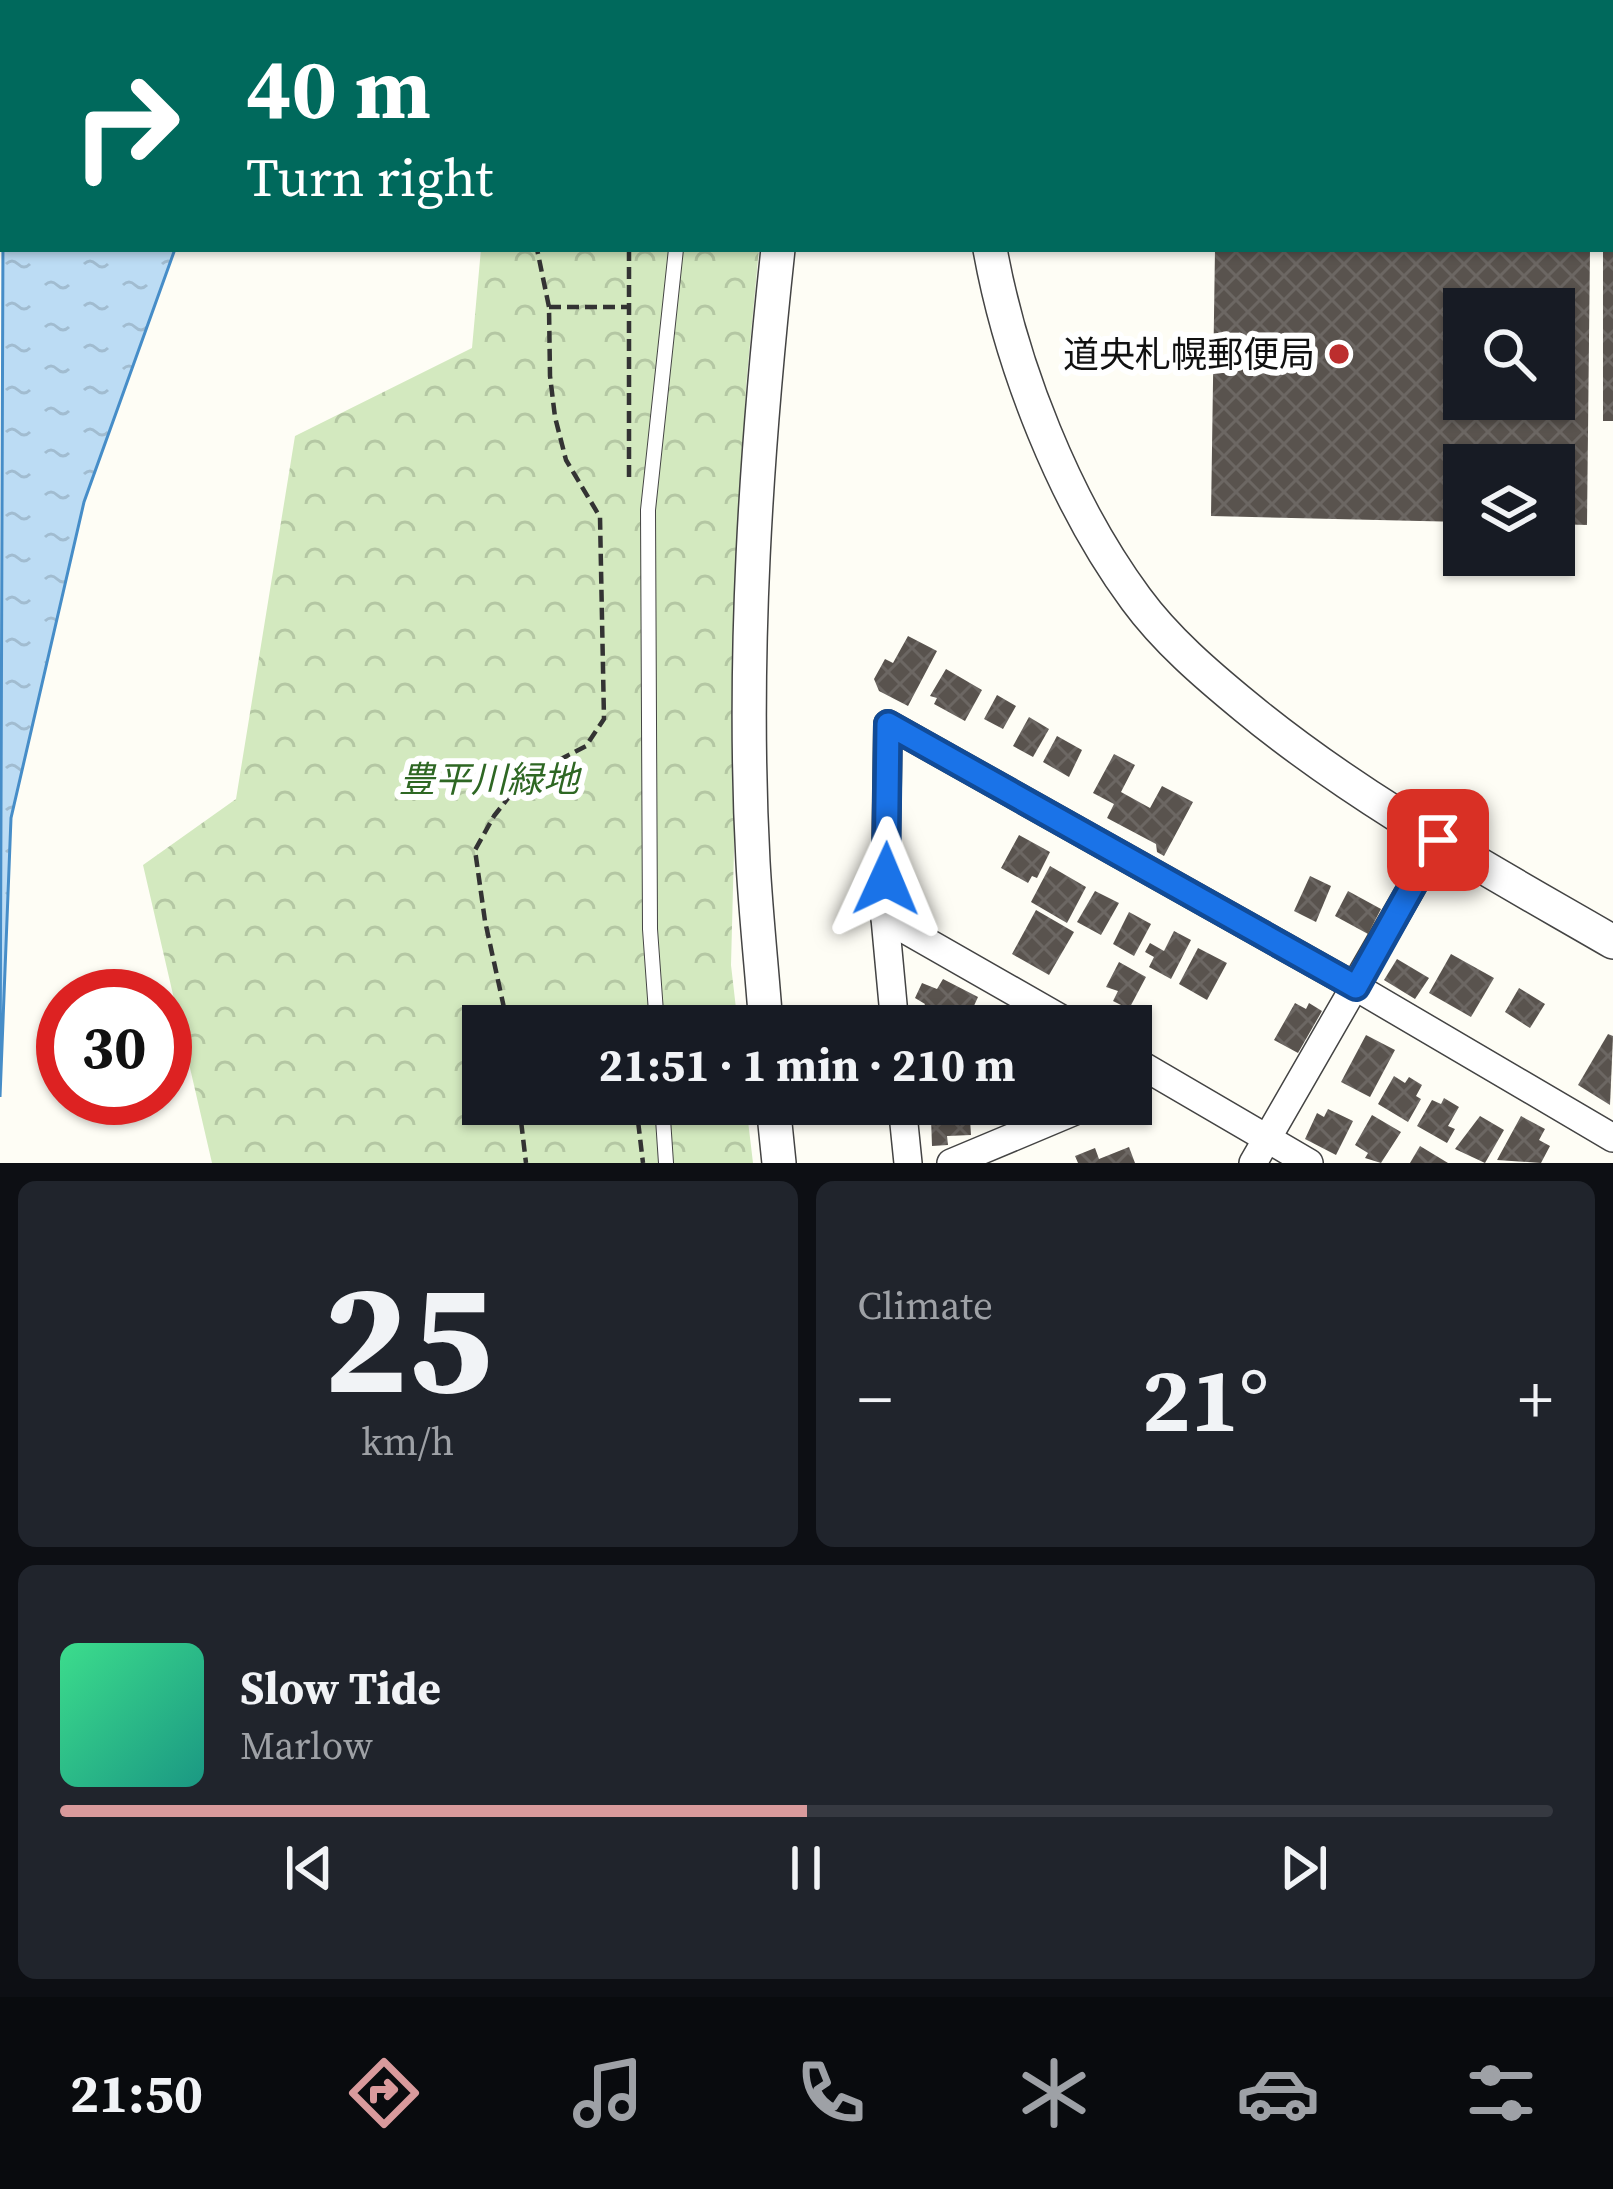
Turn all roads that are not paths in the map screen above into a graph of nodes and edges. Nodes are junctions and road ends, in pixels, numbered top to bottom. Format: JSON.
{"nodes":[{"id":1,"x":676,"y":252,"type":"edge"},
{"id":2,"x":778,"y":252,"type":"edge"},
{"id":3,"x":991,"y":252,"type":"edge"},
{"id":4,"x":1438,"y":840,"type":"junction"},
{"id":5,"x":885,"y":918,"type":"junction"},
{"id":6,"x":1613,"y":942,"type":"edge"},
{"id":7,"x":1356,"y":987,"type":"junction"},
{"id":8,"x":655,"y":1005,"type":"edge"},
{"id":9,"x":764,"y":1005,"type":"edge"},
{"id":10,"x":893,"y":1005,"type":"edge"},
{"id":11,"x":1037,"y":1005,"type":"edge"},
{"id":12,"x":1152,"y":1071,"type":"edge"},
{"id":13,"x":663,"y":1125,"type":"edge"},
{"id":14,"x":775,"y":1125,"type":"edge"},
{"id":15,"x":904,"y":1125,"type":"edge"},
{"id":16,"x":1042,"y":1125,"type":"edge"},
{"id":17,"x":1268,"y":1138,"type":"junction"},
{"id":18,"x":1613,"y":1138,"type":"edge"},
{"id":19,"x":666,"y":1163,"type":"edge"},
{"id":20,"x":779,"y":1163,"type":"edge"},
{"id":21,"x":908,"y":1163,"type":"edge"},
{"id":22,"x":951,"y":1163,"type":"edge"},
{"id":23,"x":1253,"y":1163,"type":"edge"},
{"id":24,"x":1309,"y":1163,"type":"edge"}],
"edges":[{"from":1,"to":8,"type":"lane"},
{"from":2,"to":9,"type":"street"},
{"from":3,"to":4,"type":"street"},
{"from":4,"to":6,"type":"street"},
{"from":4,"to":7,"type":"street"},
{"from":5,"to":7,"type":"street"},
{"from":5,"to":10,"type":"street"},
{"from":5,"to":11,"type":"street"},
{"from":7,"to":17,"type":"street"},
{"from":7,"to":18,"type":"street"},
{"from":12,"to":17,"type":"street"},
{"from":13,"to":19,"type":"lane"},
{"from":14,"to":20,"type":"street"},
{"from":15,"to":21,"type":"street"},
{"from":16,"to":22,"type":"street"},
{"from":17,"to":23,"type":"street"},
{"from":17,"to":24,"type":"street"}]}
